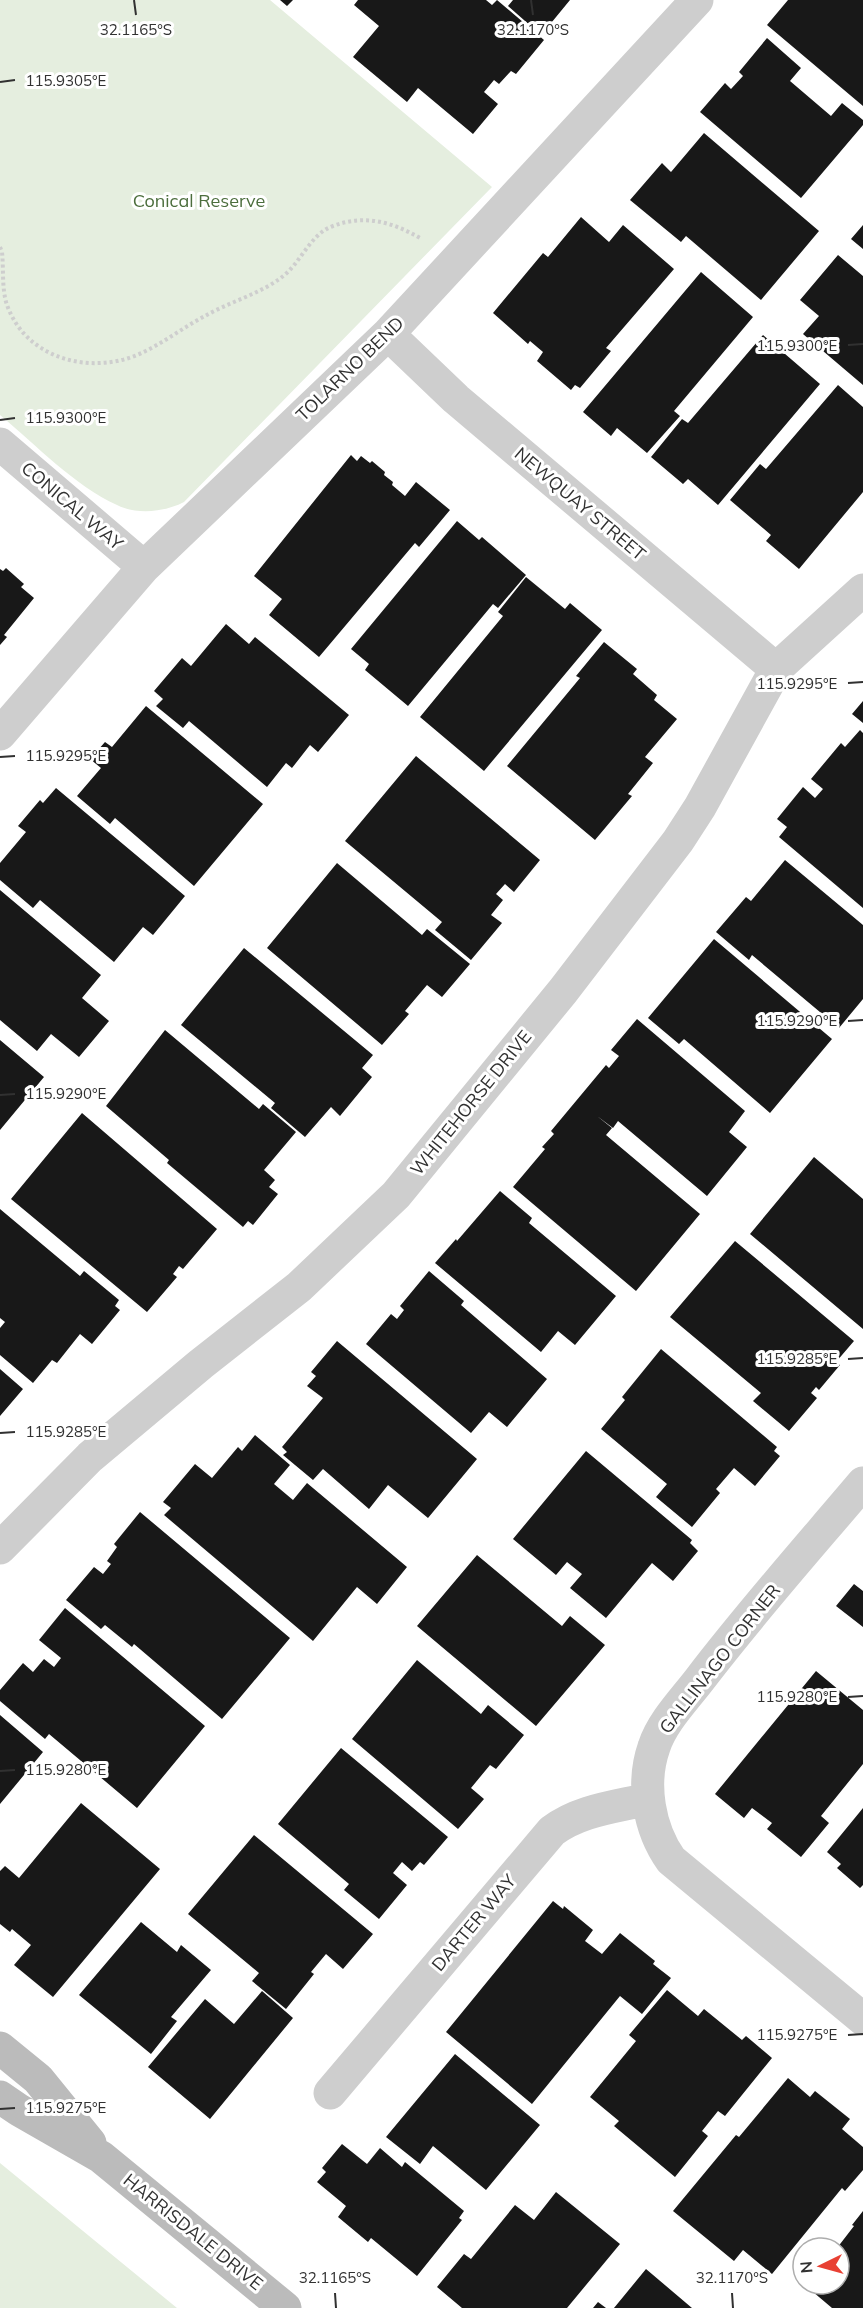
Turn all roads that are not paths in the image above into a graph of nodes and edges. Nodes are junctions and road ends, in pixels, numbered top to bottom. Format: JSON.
{"nodes":[{"id":1,"x":697,"y":0,"type":"edge"},
{"id":2,"x":388,"y":334,"type":"junction"},
{"id":3,"x":0,"y":444,"type":"edge"},
{"id":4,"x":144,"y":567,"type":"junction"},
{"id":5,"x":863,"y":590,"type":"edge"},
{"id":6,"x":776,"y":669,"type":"junction"},
{"id":7,"x":0,"y":734,"type":"edge"},
{"id":8,"x":863,"y":1483,"type":"edge"},
{"id":9,"x":0,"y":1548,"type":"edge"},
{"id":10,"x":648,"y":1799,"type":"junction"},
{"id":11,"x":863,"y":2019,"type":"edge"},
{"id":12,"x":0,"y":2048,"type":"edge"},
{"id":13,"x":330,"y":2092,"type":"dead end"},
{"id":14,"x":0,"y":2097,"type":"edge"},
{"id":15,"x":101,"y":2157,"type":"junction"},
{"id":16,"x":285,"y":2308,"type":"edge"}],
"edges":[{"from":1,"to":2,"type":"street","name":"TOLARNO BEND"},
{"from":2,"to":4,"type":"street","name":"TOLARNO BEND"},
{"from":2,"to":6,"type":"street","name":"NEWQUAY STREET"},
{"from":3,"to":4,"type":"street","name":"CONICAL WAY"},
{"from":4,"to":7,"type":"street","name":"TOLARNO BEND"},
{"from":5,"to":6,"type":"street","name":"WHITEHORSE DRIVE"},
{"from":6,"to":9,"type":"street","name":"WHITEHORSE DRIVE"},
{"from":8,"to":10,"type":"street","name":"GALLINAGO CORNER"},
{"from":10,"to":11,"type":"street","name":"GALLINAGO CORNER"},
{"from":10,"to":13,"type":"street","name":"DARTER WAY"},
{"from":12,"to":15,"type":"street","name":"HARRISDALE DRIVE"},
{"from":14,"to":15,"type":"street","name":"HARRISDALE DRIVE"},
{"from":15,"to":16,"type":"street","name":"HARRISDALE DRIVE"}]}
